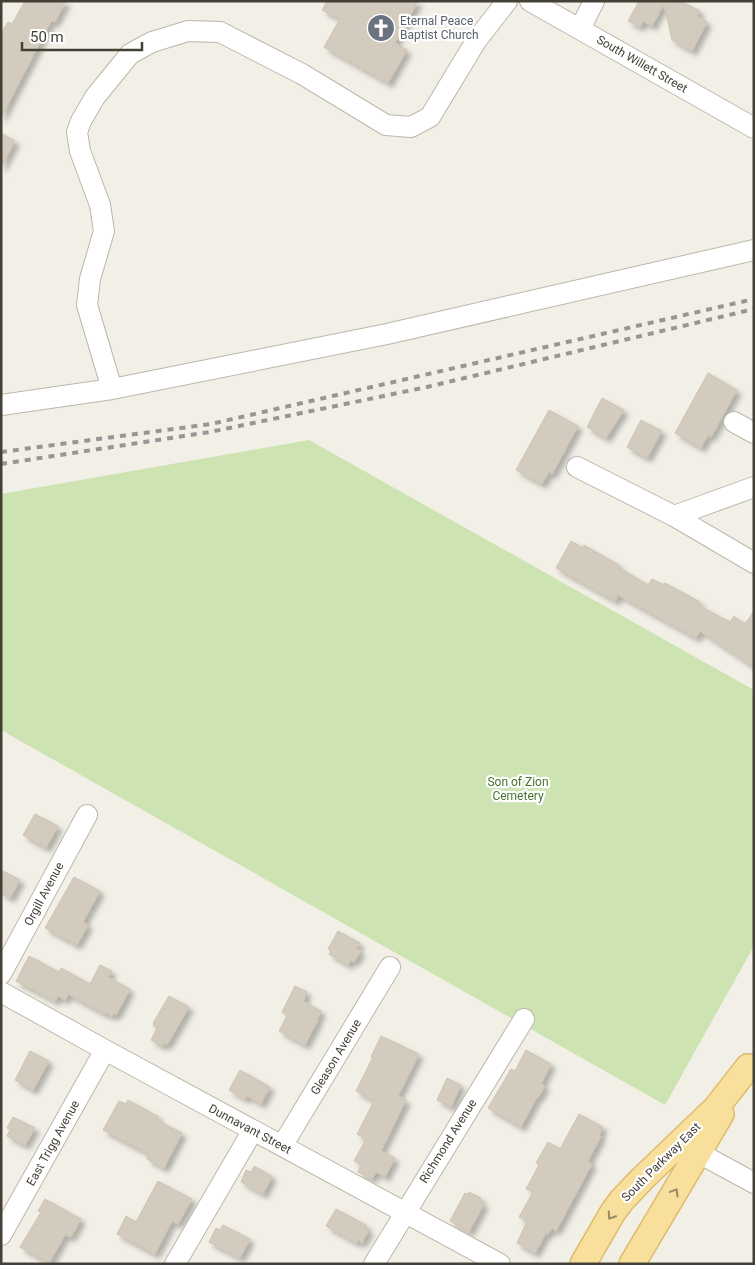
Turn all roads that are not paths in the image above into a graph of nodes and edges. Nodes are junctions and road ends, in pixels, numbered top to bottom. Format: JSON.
{"nodes":[{"id":1,"x":507,"y":1,"type":"edge"},
{"id":2,"x":530,"y":1,"type":"edge"},
{"id":3,"x":594,"y":1,"type":"edge"},
{"id":4,"x":580,"y":29,"type":"junction"},
{"id":5,"x":754,"y":128,"type":"edge"},
{"id":6,"x":754,"y":250,"type":"edge"},
{"id":7,"x":112,"y":389,"type":"junction"},
{"id":8,"x":1,"y":404,"type":"edge"},
{"id":9,"x":734,"y":422,"type":"dead end"},
{"id":10,"x":754,"y":433,"type":"edge"},
{"id":11,"x":577,"y":467,"type":"dead end"},
{"id":12,"x":754,"y":487,"type":"edge"},
{"id":13,"x":674,"y":516,"type":"junction"},
{"id":14,"x":754,"y":563,"type":"edge"},
{"id":15,"x":87,"y":815,"type":"dead end"},
{"id":16,"x":390,"y":967,"type":"dead end"},
{"id":17,"x":1,"y":974,"type":"edge"},
{"id":18,"x":1,"y":992,"type":"edge"},
{"id":19,"x":524,"y":1019,"type":"dead end"},
{"id":20,"x":105,"y":1050,"type":"junction"},
{"id":21,"x":751,"y":1061,"type":"edge"},
{"id":22,"x":253,"y":1130,"type":"junction"},
{"id":23,"x":282,"y":1146,"type":"junction"},
{"id":24,"x":690,"y":1147,"type":"junction"},
{"id":25,"x":754,"y":1183,"type":"edge"},
{"id":26,"x":404,"y":1212,"type":"junction"},
{"id":27,"x":1,"y":1236,"type":"edge"},
{"id":28,"x":176,"y":1264,"type":"edge"},
{"id":29,"x":374,"y":1264,"type":"edge"},
{"id":30,"x":500,"y":1264,"type":"edge"},
{"id":31,"x":583,"y":1264,"type":"edge"},
{"id":32,"x":632,"y":1264,"type":"edge"}],
"edges":[{"from":1,"to":7,"type":"street"},
{"from":2,"to":4,"type":"street","name":"South Willett Street"},
{"from":3,"to":4,"type":"street"},
{"from":4,"to":5,"type":"street","name":"South Willett Street"},
{"from":6,"to":7,"type":"street"},
{"from":7,"to":8,"type":"street"},
{"from":9,"to":10,"type":"street"},
{"from":11,"to":13,"type":"street"},
{"from":12,"to":13,"type":"street"},
{"from":13,"to":14,"type":"street"},
{"from":15,"to":17,"type":"street","name":"Orgill Avenue"},
{"from":16,"to":23,"type":"street","name":"Gleason Avenue"},
{"from":18,"to":20,"type":"street","name":"Dunnavant Street"},
{"from":19,"to":26,"type":"street","name":"Richmond Avenue"},
{"from":20,"to":22,"type":"street","name":"Dunnavant Street"},
{"from":20,"to":27,"type":"street","name":"East Trigg Avenue"},
{"from":21,"to":24,"type":"main road","name":"South Parkway East"},
{"from":22,"to":23,"type":"street","name":"Dunnavant Street"},
{"from":22,"to":28,"type":"street"},
{"from":23,"to":26,"type":"street","name":"Dunnavant Street"},
{"from":24,"to":25,"type":"street"},
{"from":24,"to":31,"type":"main road","name":"South Parkway East","one_way":true},
{"from":32,"to":24,"type":"main road","name":"South Parkway East","one_way":true},
{"from":26,"to":29,"type":"street","name":"Richmond Avenue"},
{"from":26,"to":30,"type":"street","name":"Dunnavant Street"}]}
